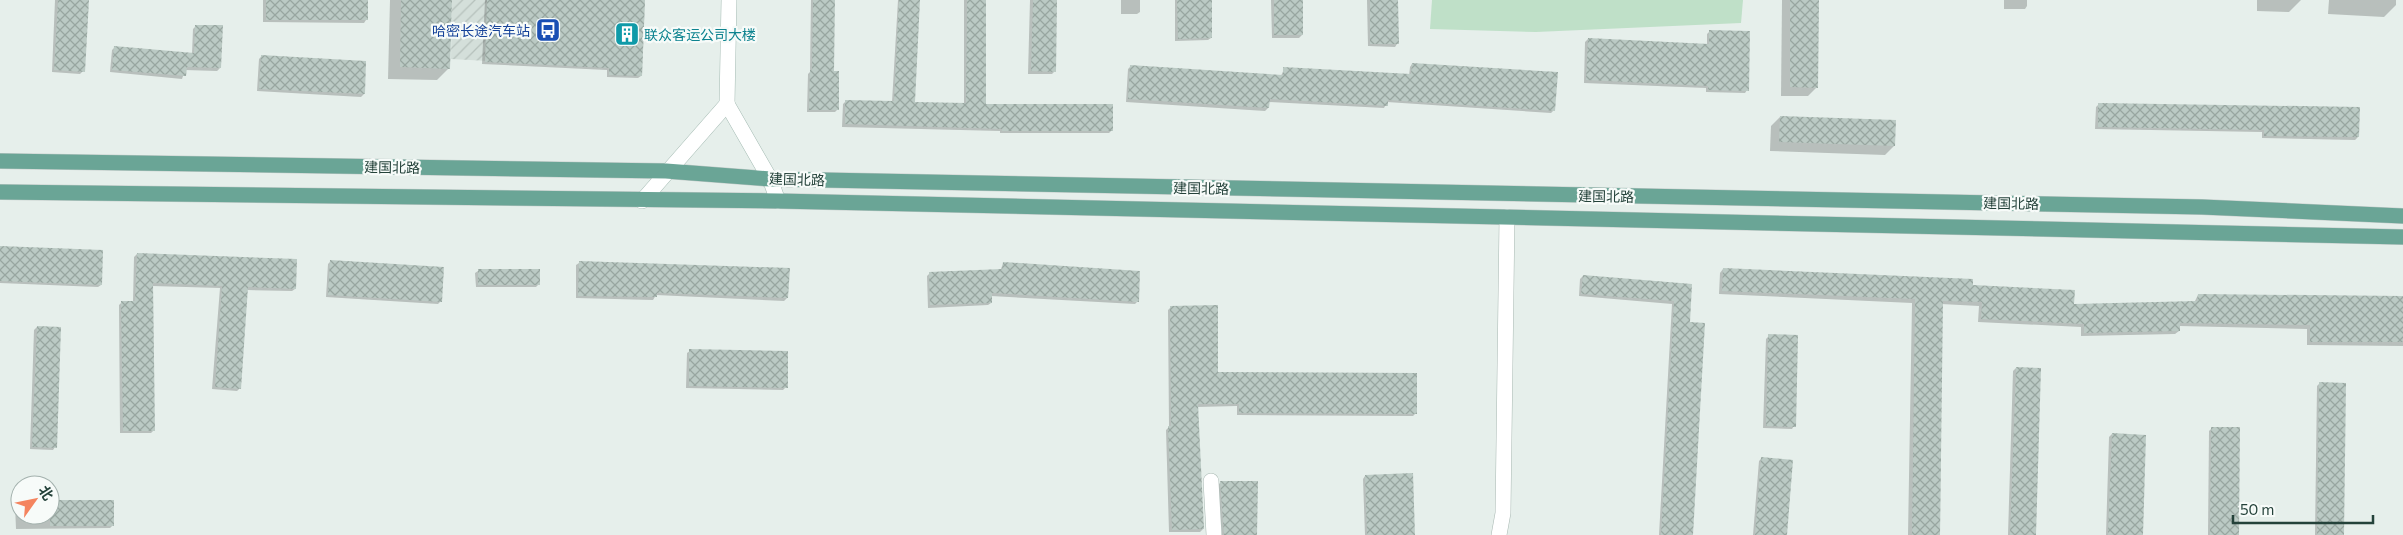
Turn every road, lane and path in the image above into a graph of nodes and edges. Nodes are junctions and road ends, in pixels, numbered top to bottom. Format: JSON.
{"nodes":[{"id":1,"x":729,"y":0,"type":"edge"},
{"id":2,"x":728,"y":104,"type":"junction"},
{"id":3,"x":0,"y":161,"type":"edge"},
{"id":4,"x":666,"y":172,"type":"junction"},
{"id":5,"x":770,"y":179,"type":"junction"},
{"id":6,"x":0,"y":192,"type":"edge"},
{"id":7,"x":642,"y":201,"type":"junction"},
{"id":8,"x":778,"y":201,"type":"junction"},
{"id":9,"x":2403,"y":216,"type":"edge"},
{"id":10,"x":1507,"y":217,"type":"junction"},
{"id":11,"x":2403,"y":237,"type":"edge"},
{"id":12,"x":1211,"y":481,"type":"dead end"},
{"id":13,"x":1214,"y":535,"type":"edge"},
{"id":14,"x":1499,"y":535,"type":"edge"}],
"edges":[{"from":1,"to":2,"type":"street"},
{"from":2,"to":4,"type":"street"},
{"from":2,"to":5,"type":"street"},
{"from":3,"to":4,"type":"main road","name":"建国北路"},
{"from":4,"to":5,"type":"main road","name":"建国北路"},
{"from":4,"to":7,"type":"street"},
{"from":5,"to":8,"type":"street"},
{"from":5,"to":9,"type":"main road","name":"建国北路"},
{"from":6,"to":7,"type":"main road","name":"建国北路"},
{"from":7,"to":8,"type":"main road","name":"建国北路"},
{"from":8,"to":10,"type":"main road","name":"建国北路"},
{"from":10,"to":11,"type":"main road","name":"建国北路"},
{"from":10,"to":14,"type":"street"},
{"from":12,"to":13,"type":"street"}]}
